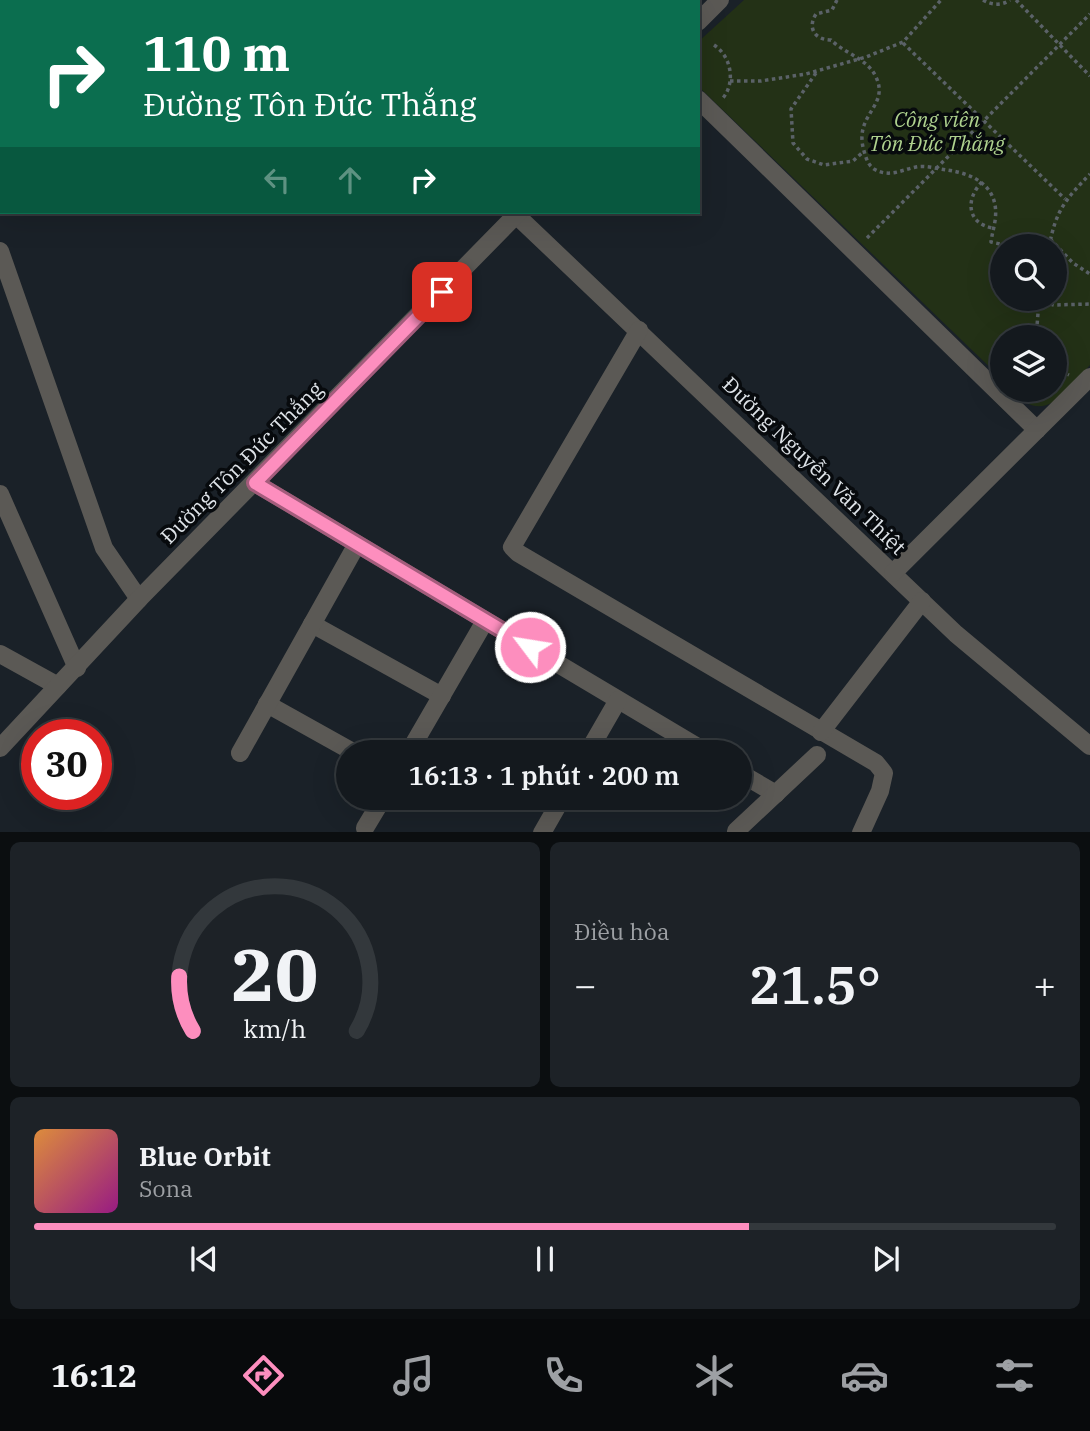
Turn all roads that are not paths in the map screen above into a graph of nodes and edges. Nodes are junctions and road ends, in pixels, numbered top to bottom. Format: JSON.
{"nodes":[{"id":1,"x":720,"y":0,"type":"edge"},
{"id":2,"x":700,"y":20,"type":"edge"},
{"id":3,"x":705,"y":105,"type":"edge"},
{"id":4,"x":0,"y":139,"type":"edge"},
{"id":5,"x":0,"y":145,"type":"edge"},
{"id":6,"x":515,"y":214,"type":"edge"},
{"id":7,"x":517,"y":214,"type":"edge"},
{"id":8,"x":0,"y":251,"type":"edge"},
{"id":9,"x":639,"y":330,"type":"junction"},
{"id":10,"x":1090,"y":377,"type":"edge"},
{"id":11,"x":1037,"y":430,"type":"junction"},
{"id":12,"x":255,"y":483,"type":"junction"},
{"id":13,"x":0,"y":494,"type":"edge"},
{"id":14,"x":357,"y":544,"type":"junction"},
{"id":15,"x":893,"y":573,"type":"junction"},
{"id":16,"x":138,"y":599,"type":"junction"},
{"id":17,"x":922,"y":601,"type":"junction"},
{"id":18,"x":485,"y":621,"type":"junction"},
{"id":19,"x":312,"y":624,"type":"junction"},
{"id":20,"x":0,"y":654,"type":"edge"},
{"id":21,"x":76,"y":668,"type":"junction"},
{"id":22,"x":58,"y":686,"type":"junction"},
{"id":23,"x":442,"y":696,"type":"junction"},
{"id":24,"x":618,"y":700,"type":"junction"},
{"id":25,"x":267,"y":704,"type":"junction"},
{"id":26,"x":821,"y":732,"type":"junction"},
{"id":27,"x":416,"y":740,"type":"edge"},
{"id":28,"x":595,"y":740,"type":"edge"},
{"id":29,"x":686,"y":740,"type":"edge"},
{"id":30,"x":336,"y":743,"type":"edge"},
{"id":31,"x":1090,"y":746,"type":"edge"},
{"id":32,"x":0,"y":748,"type":"edge"},
{"id":33,"x":240,"y":753,"type":"dead end"},
{"id":34,"x":817,"y":755,"type":"dead end"},
{"id":35,"x":752,"y":780,"type":"edge"},
{"id":36,"x":775,"y":793,"type":"junction"},
{"id":37,"x":376,"y":810,"type":"edge"},
{"id":38,"x":555,"y":810,"type":"edge"},
{"id":39,"x":365,"y":828,"type":"dead end"},
{"id":40,"x":736,"y":831,"type":"dead end"},
{"id":41,"x":542,"y":832,"type":"edge"},
{"id":42,"x":861,"y":832,"type":"edge"}],
"edges":[{"from":1,"to":2,"type":"street"},
{"from":3,"to":11,"type":"street"},
{"from":4,"to":5,"type":"street"},
{"from":6,"to":12,"type":"street","name":"Đường Tôn Đức Thắng"},
{"from":7,"to":9,"type":"street","name":"Đường Nguyễn Văn Thiệt"},
{"from":8,"to":16,"type":"street"},
{"from":9,"to":15,"type":"street","name":"Đường Nguyễn Văn Thiệt"},
{"from":9,"to":26,"type":"street"},
{"from":10,"to":11,"type":"street"},
{"from":11,"to":15,"type":"street"},
{"from":12,"to":14,"type":"street"},
{"from":12,"to":16,"type":"street","name":"Đường Tôn Đức Thắng"},
{"from":13,"to":21,"type":"street"},
{"from":14,"to":18,"type":"street"},
{"from":14,"to":19,"type":"street"},
{"from":15,"to":17,"type":"street","name":"Đường Nguyễn Văn Thiệt"},
{"from":16,"to":21,"type":"street","name":"Đường Tôn Đức Thắng"},
{"from":17,"to":26,"type":"street"},
{"from":17,"to":31,"type":"street","name":"Đường Nguyễn Văn Thiệt"},
{"from":18,"to":23,"type":"street"},
{"from":18,"to":24,"type":"street"},
{"from":19,"to":23,"type":"street"},
{"from":19,"to":25,"type":"street"},
{"from":20,"to":22,"type":"street"},
{"from":21,"to":22,"type":"street","name":"Đường Tôn Đức Thắng"},
{"from":22,"to":32,"type":"street","name":"Đường Tôn Đức Thắng"},
{"from":23,"to":27,"type":"street"},
{"from":24,"to":28,"type":"street"},
{"from":24,"to":29,"type":"street"},
{"from":25,"to":30,"type":"street"},
{"from":25,"to":33,"type":"street"},
{"from":26,"to":42,"type":"street"},
{"from":34,"to":36,"type":"street"},
{"from":35,"to":36,"type":"street"},
{"from":36,"to":40,"type":"street"},
{"from":37,"to":39,"type":"street"},
{"from":38,"to":41,"type":"street"}]}
